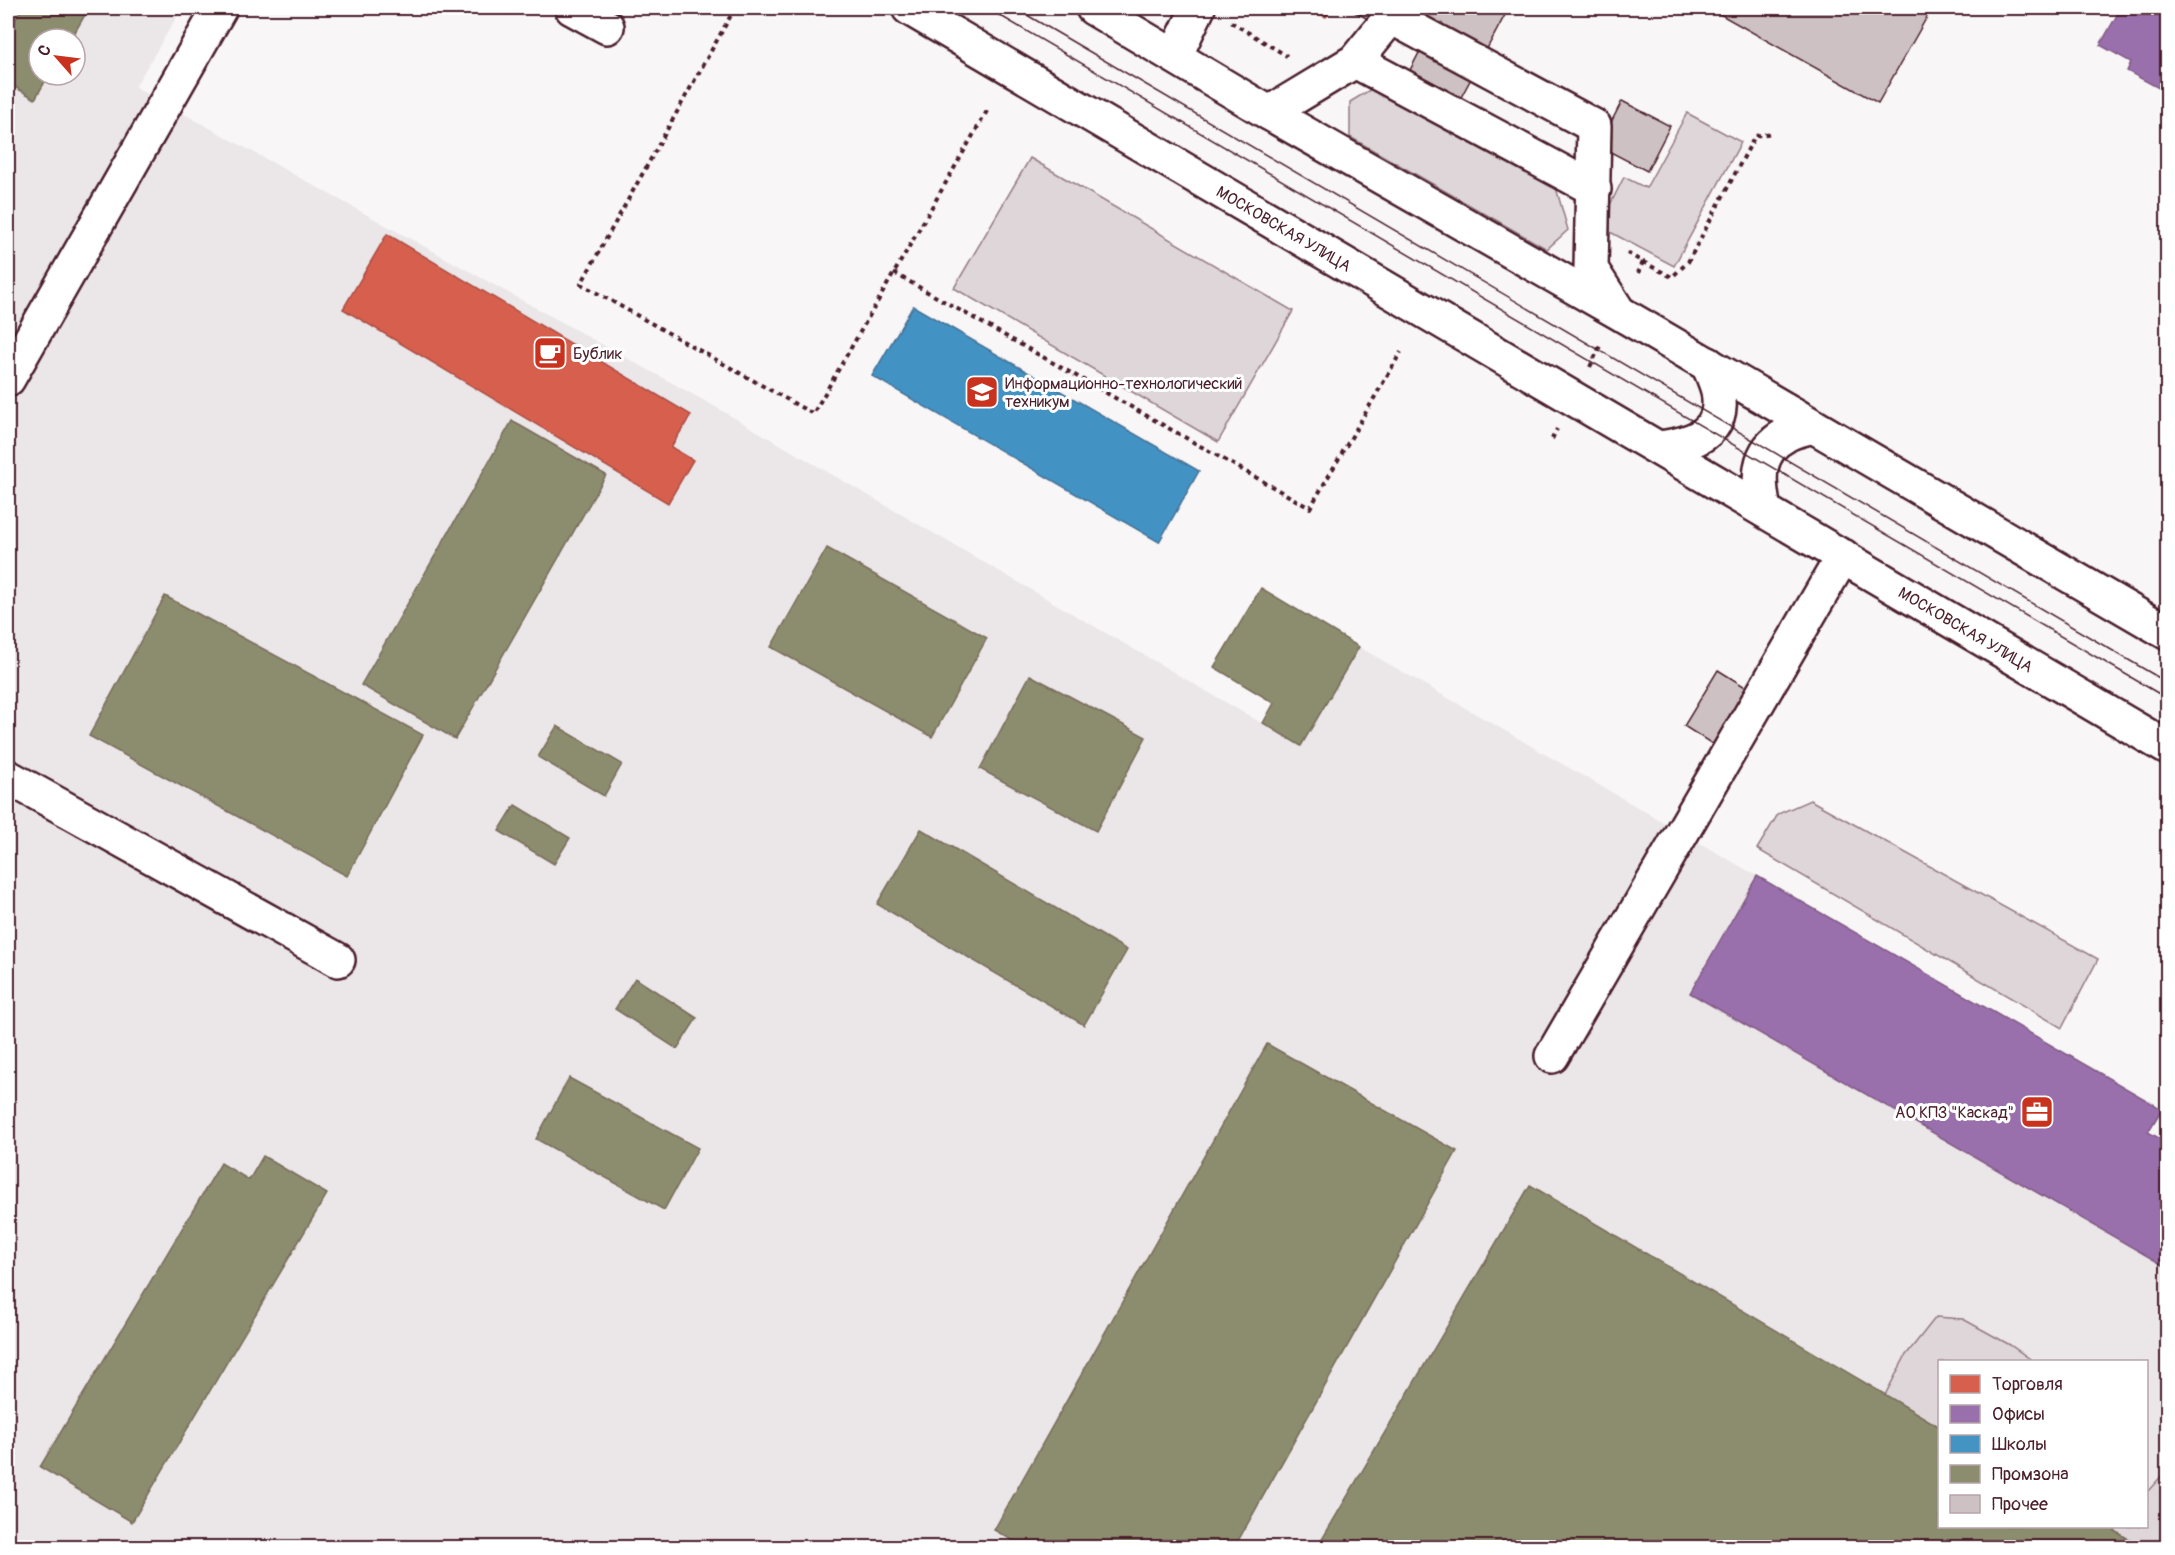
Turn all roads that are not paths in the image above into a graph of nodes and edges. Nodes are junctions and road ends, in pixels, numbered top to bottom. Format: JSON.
{"nodes":[{"id":1,"x":220,"y":8,"type":"edge"},
{"id":2,"x":572,"y":8,"type":"edge"},
{"id":3,"x":909,"y":8,"type":"edge"},
{"id":4,"x":1093,"y":8,"type":"edge"},
{"id":5,"x":1213,"y":14,"type":"edge"},
{"id":6,"x":607,"y":27,"type":"dead end"},
{"id":7,"x":1175,"y":56,"type":"junction"},
{"id":8,"x":1355,"y":61,"type":"junction"},
{"id":9,"x":1269,"y":113,"type":"junction"},
{"id":10,"x":1594,"y":189,"type":"junction"},
{"id":11,"x":1618,"y":312,"type":"junction"},
{"id":12,"x":1707,"y":364,"type":"junction"},
{"id":13,"x":8,"y":379,"type":"edge"},
{"id":14,"x":1813,"y":426,"type":"junction"},
{"id":15,"x":1659,"y":448,"type":"junction"},
{"id":16,"x":1764,"y":510,"type":"junction"},
{"id":17,"x":1843,"y":556,"type":"junction"},
{"id":18,"x":2168,"y":633,"type":"edge"},
{"id":19,"x":2168,"y":748,"type":"edge"},
{"id":20,"x":8,"y":777,"type":"edge"},
{"id":21,"x":338,"y":960,"type":"dead end"},
{"id":22,"x":1551,"y":1056,"type":"dead end"}],
"edges":[{"from":1,"to":13,"type":"street"},
{"from":2,"to":6,"type":"street"},
{"from":3,"to":15,"type":"street","name":"МОСКОВСКАЯ УЛИЦА"},
{"from":4,"to":7,"type":"street"},
{"from":5,"to":7,"type":"street"},
{"from":7,"to":9,"type":"street"},
{"from":8,"to":9,"type":"street"},
{"from":8,"to":10,"type":"street"},
{"from":8,"to":10,"type":"street"},
{"from":9,"to":11,"type":"street"},
{"from":10,"to":11,"type":"street"},
{"from":11,"to":12,"type":"street"},
{"from":12,"to":14,"type":"street"},
{"from":12,"to":15,"type":"street"},
{"from":14,"to":16,"type":"street"},
{"from":14,"to":18,"type":"street"},
{"from":15,"to":16,"type":"street","name":"МОСКОВСКАЯ УЛИЦА"},
{"from":16,"to":17,"type":"street","name":"МОСКОВСКАЯ УЛИЦА"},
{"from":17,"to":19,"type":"street","name":"МОСКОВСКАЯ УЛИЦА"},
{"from":17,"to":22,"type":"street"},
{"from":20,"to":21,"type":"street"}]}
